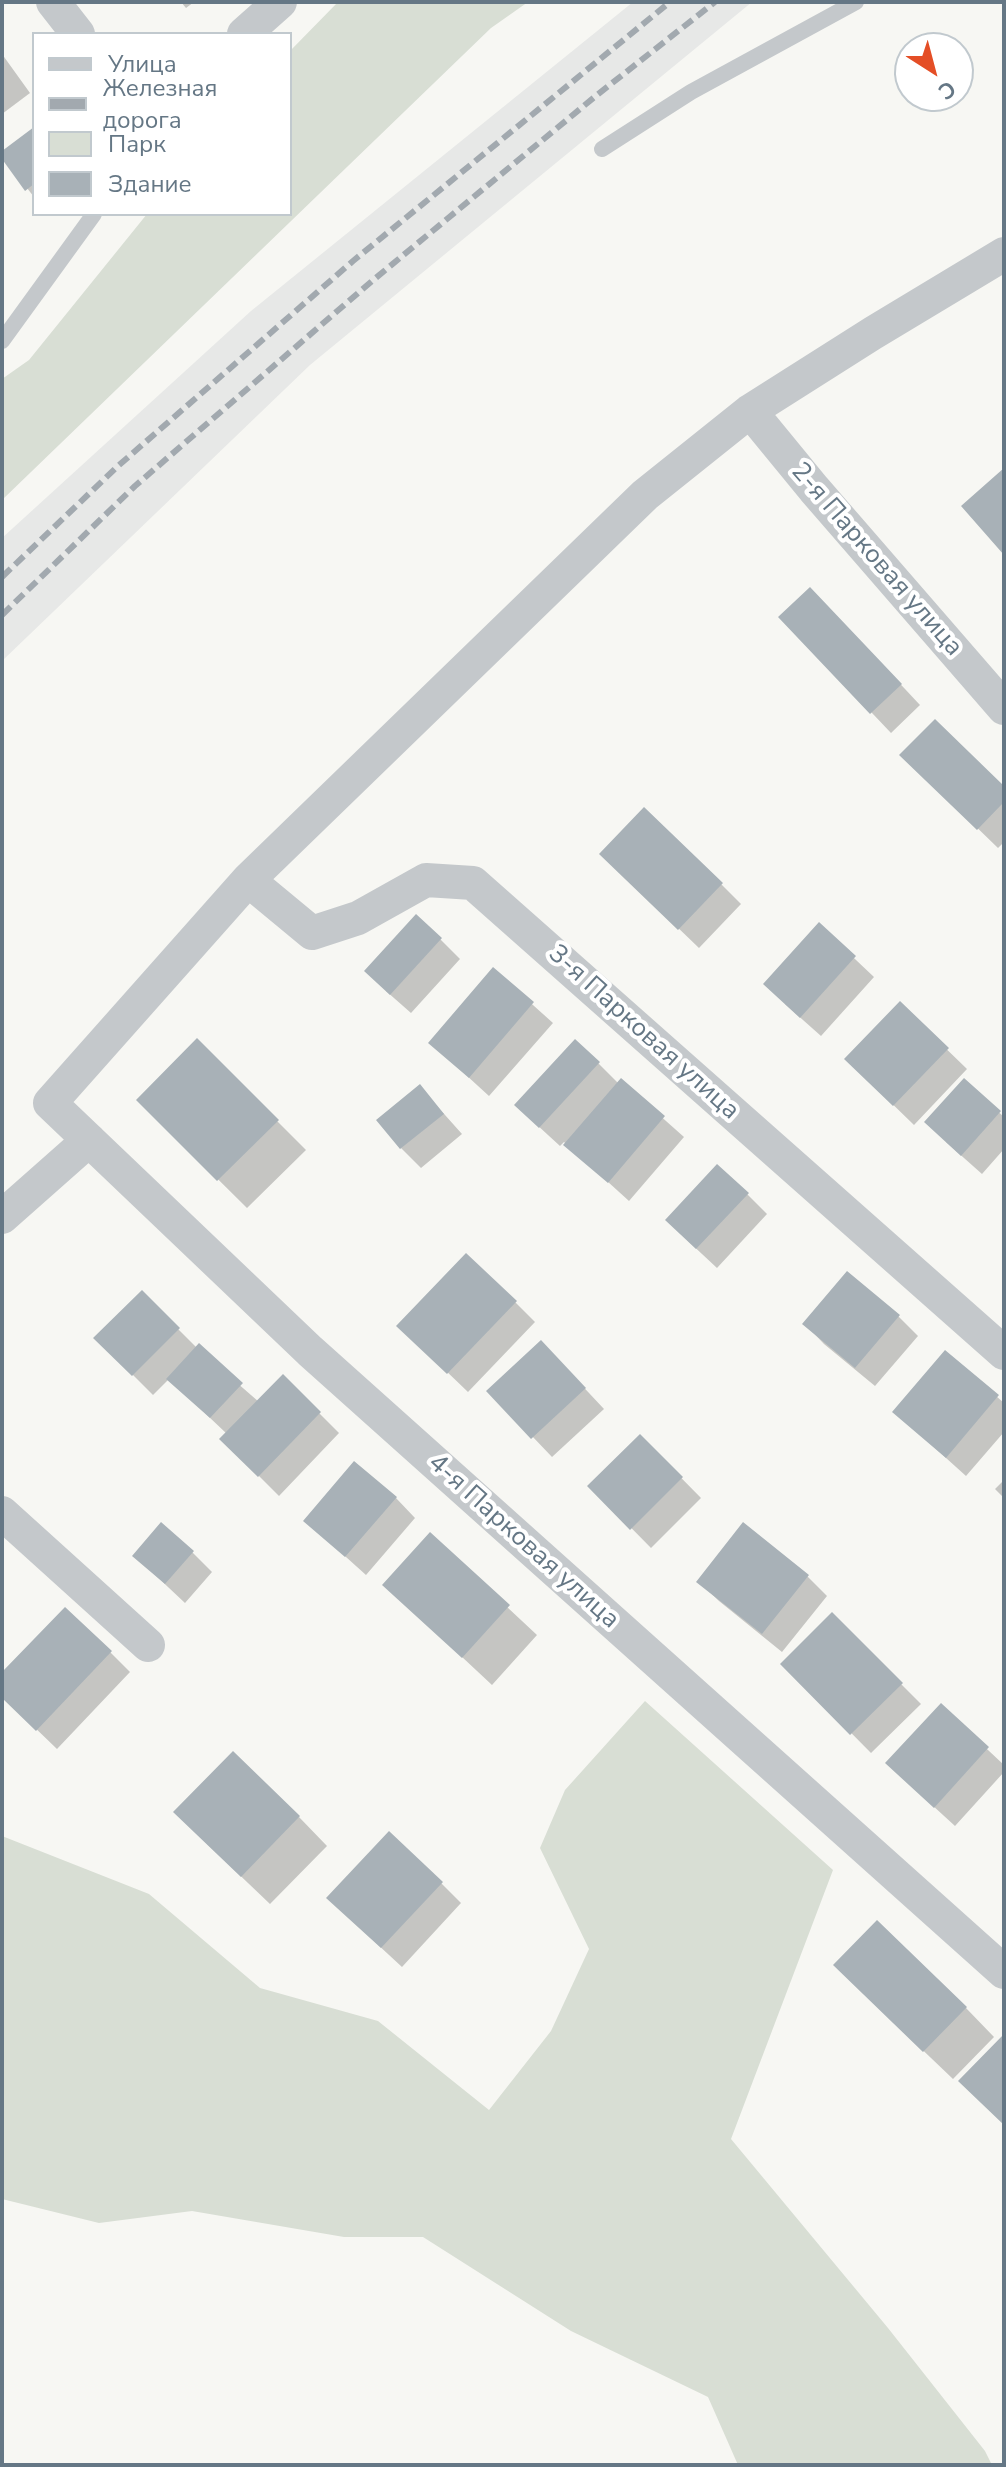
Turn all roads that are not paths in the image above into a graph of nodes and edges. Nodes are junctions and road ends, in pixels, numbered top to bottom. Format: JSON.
{"nodes":[{"id":1,"x":53,"y":2,"type":"edge"},
{"id":2,"x":280,"y":2,"type":"edge"},
{"id":3,"x":856,"y":2,"type":"edge"},
{"id":4,"x":76,"y":32,"type":"edge"},
{"id":5,"x":246,"y":32,"type":"edge"},
{"id":6,"x":602,"y":149,"type":"dead end"},
{"id":7,"x":93,"y":216,"type":"edge"},
{"id":8,"x":1004,"y":254,"type":"edge"},
{"id":9,"x":2,"y":341,"type":"edge"},
{"id":10,"x":750,"y":411,"type":"junction"},
{"id":11,"x":1004,"y":708,"type":"edge"},
{"id":12,"x":248,"y":880,"type":"junction"},
{"id":13,"x":89,"y":1140,"type":"junction"},
{"id":14,"x":2,"y":1217,"type":"edge"},
{"id":15,"x":1004,"y":1353,"type":"edge"},
{"id":16,"x":2,"y":1513,"type":"edge"},
{"id":17,"x":148,"y":1645,"type":"dead end"},
{"id":18,"x":1004,"y":1972,"type":"edge"}],
"edges":[{"from":1,"to":4,"type":"street"},
{"from":2,"to":5,"type":"street"},
{"from":3,"to":6,"type":"lane"},
{"from":7,"to":9,"type":"lane"},
{"from":8,"to":10,"type":"street"},
{"from":10,"to":11,"type":"street","name":"2-я Парковая улица"},
{"from":10,"to":12,"type":"street"},
{"from":12,"to":13,"type":"street","name":"4-я Парковая улица"},
{"from":12,"to":15,"type":"street","name":"3-я Парковая улица"},
{"from":13,"to":14,"type":"street"},
{"from":13,"to":18,"type":"street","name":"4-я Парковая улица"},
{"from":16,"to":17,"type":"street"}]}
